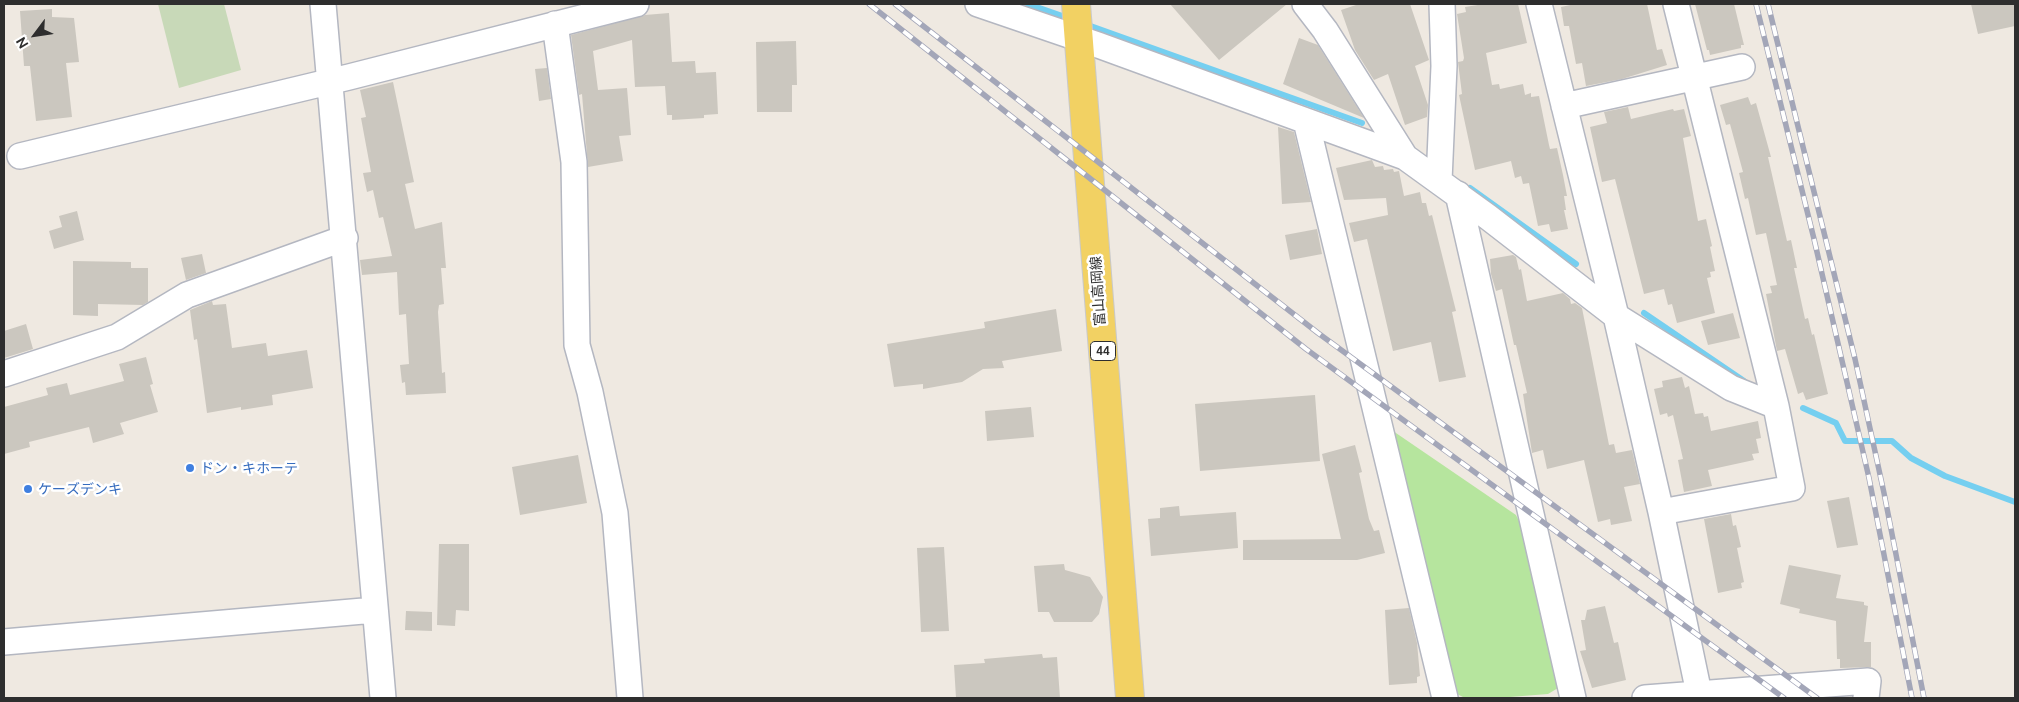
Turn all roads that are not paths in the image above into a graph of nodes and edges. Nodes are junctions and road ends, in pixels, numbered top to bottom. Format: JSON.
{"nodes":[{"id":1,"x":323,"y":4,"type":"edge"},
{"id":2,"x":636,"y":4,"type":"edge"},
{"id":3,"x":978,"y":4,"type":"edge"},
{"id":4,"x":1076,"y":4,"type":"edge"},
{"id":5,"x":1305,"y":4,"type":"edge"},
{"id":6,"x":1442,"y":4,"type":"edge"},
{"id":7,"x":1539,"y":4,"type":"edge"},
{"id":8,"x":1676,"y":4,"type":"edge"},
{"id":9,"x":555,"y":24,"type":"junction"},
{"id":10,"x":1079,"y":38,"type":"junction"},
{"id":11,"x":1742,"y":67,"type":"dead end"},
{"id":12,"x":1694,"y":78,"type":"junction"},
{"id":13,"x":330,"y":81,"type":"junction"},
{"id":14,"x":1564,"y":106,"type":"junction"},
{"id":15,"x":1306,"y":121,"type":"junction"},
{"id":16,"x":20,"y":156,"type":"dead end"},
{"id":17,"x":1405,"y":157,"type":"junction"},
{"id":18,"x":1448,"y":188,"type":"junction"},
{"id":19,"x":345,"y":238,"type":"junction"},
{"id":20,"x":1616,"y":316,"type":"junction"},
{"id":21,"x":4,"y":374,"type":"edge"},
{"id":22,"x":1776,"y":406,"type":"junction"},
{"id":23,"x":1661,"y":512,"type":"junction"},
{"id":24,"x":375,"y":610,"type":"junction"},
{"id":25,"x":4,"y":642,"type":"edge"},
{"id":26,"x":1700,"y":697,"type":"edge"},
{"id":27,"x":383,"y":698,"type":"edge"},
{"id":28,"x":630,"y":698,"type":"edge"},
{"id":29,"x":1130,"y":698,"type":"edge"},
{"id":30,"x":1445,"y":698,"type":"edge"},
{"id":31,"x":1573,"y":698,"type":"edge"},
{"id":32,"x":1645,"y":698,"type":"edge"},
{"id":33,"x":1866,"y":698,"type":"edge"}],
"edges":[{"from":1,"to":13,"type":"street"},
{"from":2,"to":9,"type":"street"},
{"from":3,"to":10,"type":"street"},
{"from":4,"to":10,"type":"main road","name":"富山高岡線","number":"44"},
{"from":5,"to":17,"type":"street"},
{"from":6,"to":18,"type":"street"},
{"from":7,"to":14,"type":"street"},
{"from":8,"to":12,"type":"street"},
{"from":9,"to":13,"type":"street"},
{"from":9,"to":28,"type":"street"},
{"from":10,"to":15,"type":"street"},
{"from":10,"to":29,"type":"main road","name":"富山高岡線","number":"44"},
{"from":11,"to":12,"type":"street"},
{"from":12,"to":14,"type":"street"},
{"from":12,"to":22,"type":"street"},
{"from":13,"to":16,"type":"street"},
{"from":13,"to":19,"type":"street"},
{"from":14,"to":20,"type":"street"},
{"from":15,"to":17,"type":"street"},
{"from":15,"to":30,"type":"street"},
{"from":17,"to":18,"type":"street"},
{"from":18,"to":20,"type":"street"},
{"from":18,"to":31,"type":"street"},
{"from":19,"to":21,"type":"street"},
{"from":19,"to":24,"type":"street"},
{"from":20,"to":22,"type":"street"},
{"from":20,"to":23,"type":"street"},
{"from":22,"to":23,"type":"street"},
{"from":23,"to":26,"type":"street"},
{"from":24,"to":25,"type":"street"},
{"from":24,"to":27,"type":"street"},
{"from":26,"to":32,"type":"street"},
{"from":26,"to":33,"type":"street"}]}
